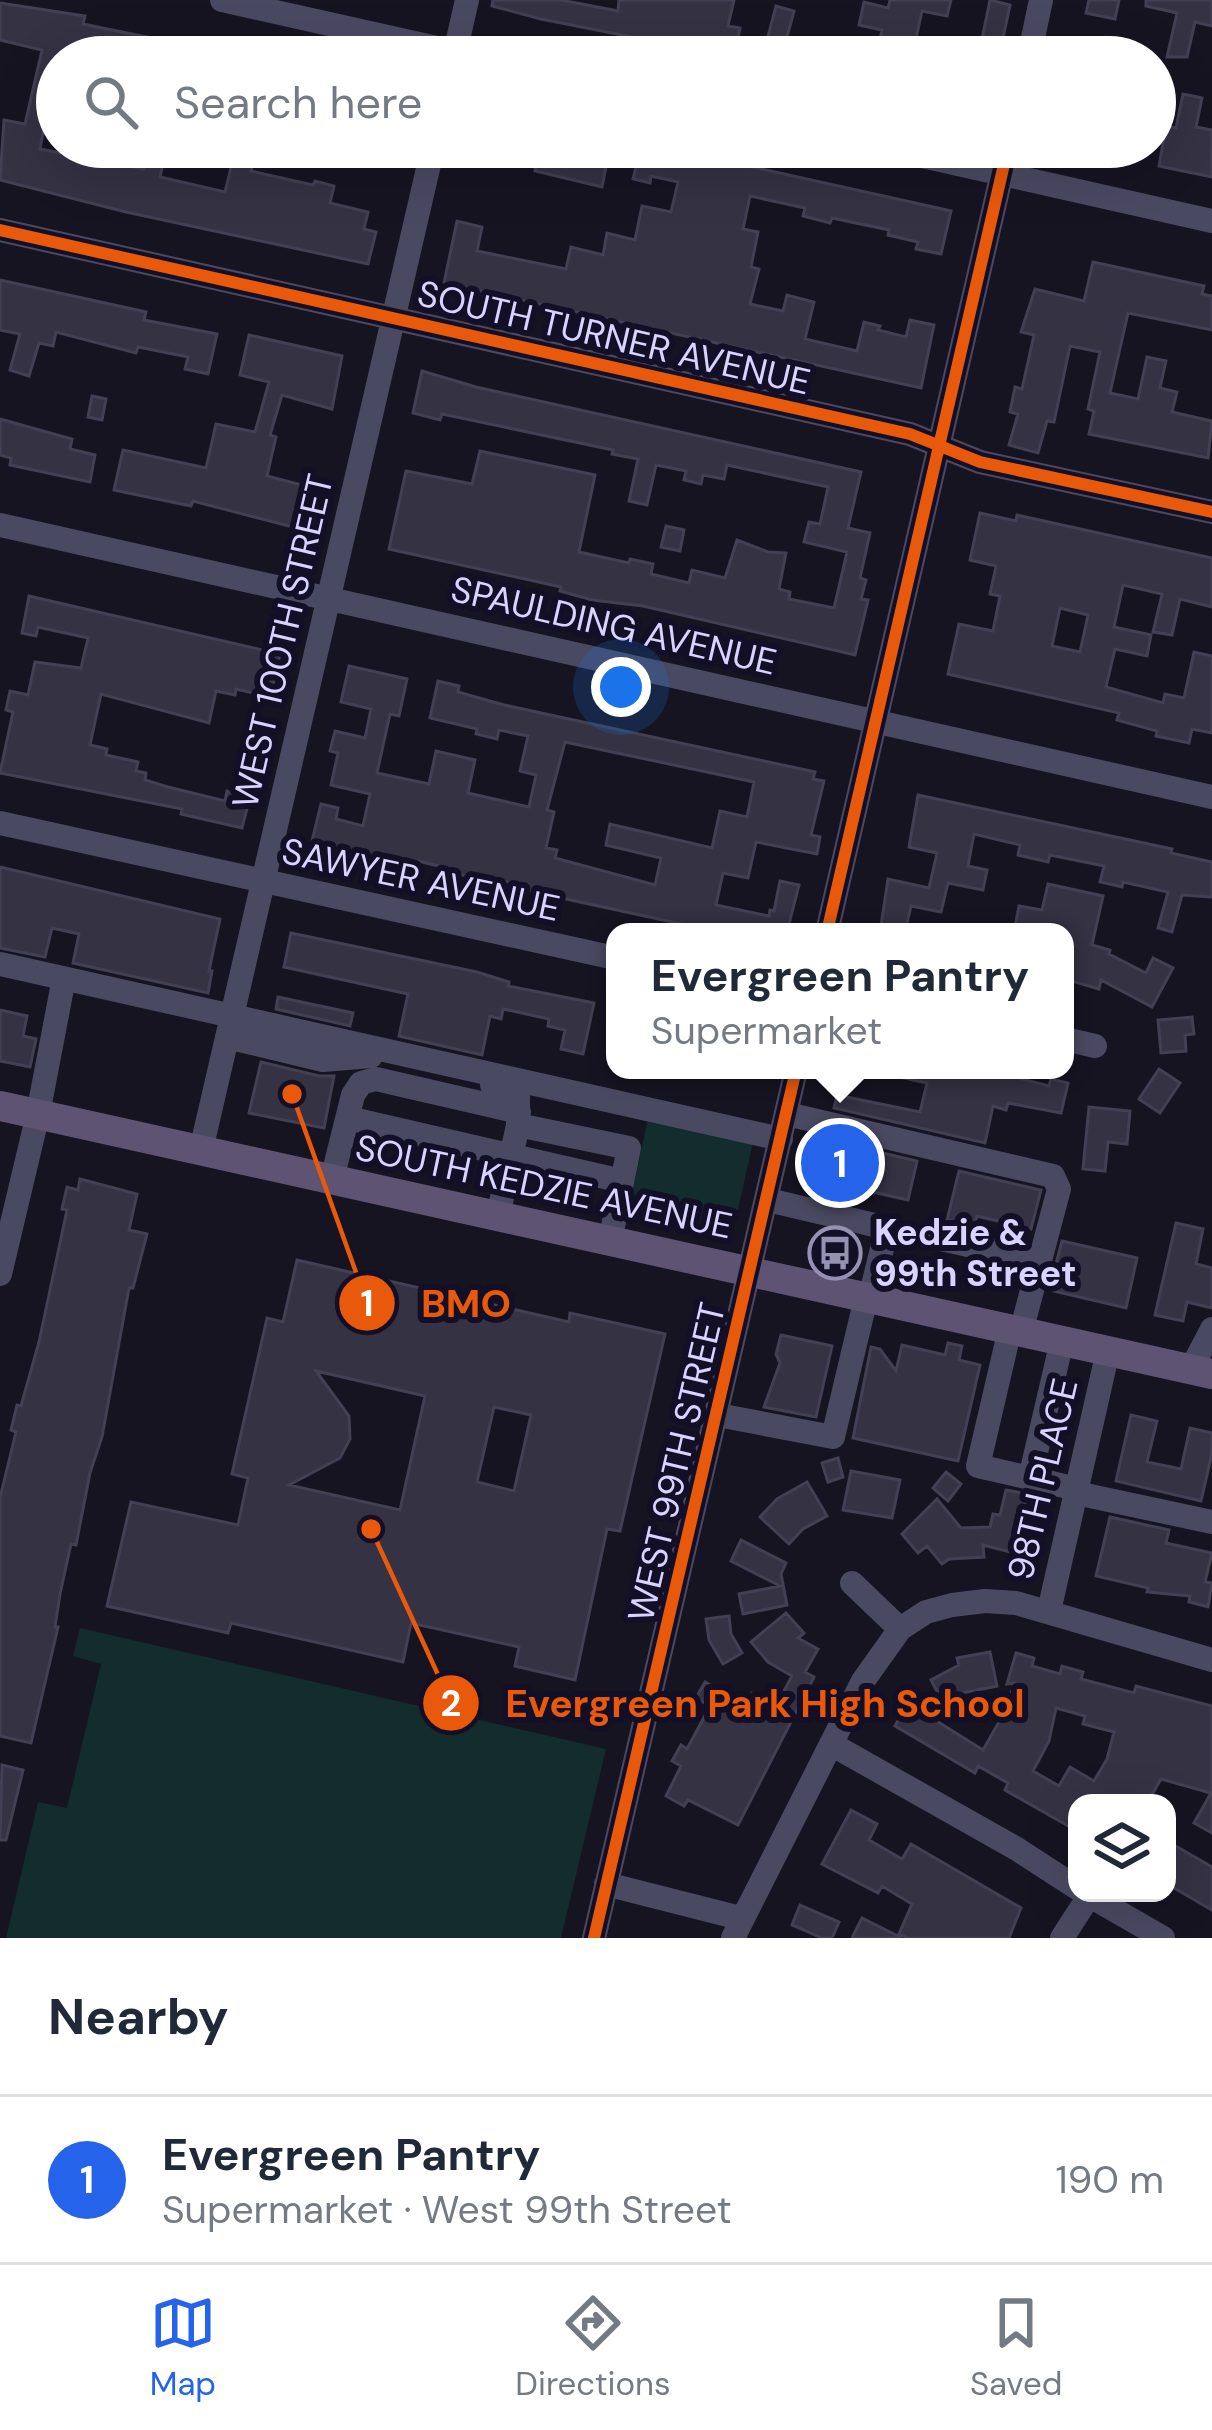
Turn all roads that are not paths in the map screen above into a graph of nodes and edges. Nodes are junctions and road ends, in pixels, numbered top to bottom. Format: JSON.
{"nodes":[{"id":1,"x":223,"y":0,"type":"edge"},
{"id":2,"x":467,"y":0,"type":"edge"},
{"id":3,"x":1042,"y":0,"type":"edge"},
{"id":4,"x":379,"y":36,"type":"edge"},
{"id":5,"x":464,"y":36,"type":"edge"},
{"id":6,"x":1033,"y":36,"type":"edge"},
{"id":7,"x":428,"y":168,"type":"edge"},
{"id":8,"x":975,"y":168,"type":"edge"},
{"id":9,"x":1003,"y":168,"type":"edge"},
{"id":10,"x":1002,"y":174,"type":"junction"},
{"id":11,"x":1212,"y":220,"type":"edge"},
{"id":12,"x":0,"y":230,"type":"edge"},
{"id":13,"x":393,"y":319,"type":"junction"},
{"id":14,"x":941,"y":446,"type":"junction"},
{"id":15,"x":1212,"y":512,"type":"edge"},
{"id":16,"x":0,"y":524,"type":"edge"},
{"id":17,"x":329,"y":598,"type":"junction"},
{"id":18,"x":875,"y":721,"type":"junction"},
{"id":19,"x":1212,"y":797,"type":"edge"},
{"id":20,"x":0,"y":823,"type":"edge"},
{"id":21,"x":263,"y":881,"type":"junction"},
{"id":22,"x":829,"y":923,"type":"edge"},
{"id":23,"x":606,"y":956,"type":"edge"},
{"id":24,"x":0,"y":964,"type":"edge"},
{"id":25,"x":64,"y":978,"type":"junction"},
{"id":26,"x":230,"y":1027,"type":"junction"},
{"id":27,"x":1074,"y":1041,"type":"edge"},
{"id":28,"x":1095,"y":1046,"type":"dead end"},
{"id":29,"x":794,"y":1079,"type":"edge"},
{"id":30,"x":0,"y":1106,"type":"edge"},
{"id":31,"x":38,"y":1114,"type":"junction"},
{"id":32,"x":347,"y":1118,"type":"junction"},
{"id":33,"x":519,"y":1118,"type":"junction"},
{"id":34,"x":784,"y":1126,"type":"junction"},
{"id":35,"x":201,"y":1150,"type":"junction"},
{"id":36,"x":511,"y":1156,"type":"junction"},
{"id":37,"x":332,"y":1179,"type":"junction"},
{"id":38,"x":622,"y":1181,"type":"junction"},
{"id":39,"x":768,"y":1200,"type":"junction"},
{"id":40,"x":498,"y":1216,"type":"junction"},
{"id":41,"x":924,"y":1235,"type":"dead end"},
{"id":42,"x":610,"y":1241,"type":"junction"},
{"id":43,"x":1038,"y":1261,"type":"junction"},
{"id":44,"x":752,"y":1272,"type":"junction"},
{"id":45,"x":0,"y":1274,"type":"edge"},
{"id":46,"x":868,"y":1298,"type":"junction"},
{"id":47,"x":1212,"y":1329,"type":"edge"},
{"id":48,"x":1016,"y":1331,"type":"junction"},
{"id":49,"x":1062,"y":1341,"type":"junction"},
{"id":50,"x":1108,"y":1351,"type":"junction"},
{"id":51,"x":1202,"y":1372,"type":"edge"},
{"id":52,"x":718,"y":1415,"type":"junction"},
{"id":53,"x":1030,"y":1478,"type":"junction"},
{"id":54,"x":1076,"y":1491,"type":"junction"},
{"id":55,"x":1212,"y":1522,"type":"edge"},
{"id":56,"x":853,"y":1582,"type":"dead end"},
{"id":57,"x":1049,"y":1611,"type":"junction"},
{"id":58,"x":901,"y":1629,"type":"junction"},
{"id":59,"x":1212,"y":1660,"type":"edge"},
{"id":60,"x":832,"y":1744,"type":"junction"},
{"id":61,"x":1068,"y":1882,"type":"edge"},
{"id":62,"x":606,"y":1884,"type":"junction"},
{"id":63,"x":1079,"y":1902,"type":"edge"},
{"id":64,"x":1101,"y":1902,"type":"edge"},
{"id":65,"x":737,"y":1928,"type":"edge"},
{"id":66,"x":594,"y":1938,"type":"edge"},
{"id":67,"x":1062,"y":1938,"type":"edge"},
{"id":68,"x":1163,"y":1938,"type":"edge"}],
"edges":[{"from":1,"to":4,"type":"street"},
{"from":2,"to":5,"type":"street"},
{"from":3,"to":6,"type":"street"},
{"from":7,"to":13,"type":"street","name":"WEST 100TH STREET"},
{"from":8,"to":10,"type":"street"},
{"from":9,"to":10,"type":"street"},
{"from":10,"to":11,"type":"street"},
{"from":10,"to":14,"type":"street"},
{"from":12,"to":13,"type":"street","name":"SOUTH TURNER AVENUE"},
{"from":13,"to":14,"type":"street","name":"SOUTH TURNER AVENUE"},
{"from":13,"to":17,"type":"street","name":"WEST 100TH STREET"},
{"from":14,"to":15,"type":"street","name":"SOUTH TURNER AVENUE"},
{"from":14,"to":18,"type":"street"},
{"from":16,"to":17,"type":"street","name":"SPAULDING AVENUE"},
{"from":17,"to":18,"type":"street","name":"SPAULDING AVENUE"},
{"from":17,"to":21,"type":"street","name":"WEST 100TH STREET"},
{"from":18,"to":19,"type":"street","name":"SPAULDING AVENUE"},
{"from":18,"to":22,"type":"street"},
{"from":20,"to":21,"type":"street","name":"SAWYER AVENUE"},
{"from":21,"to":23,"type":"street","name":"SAWYER AVENUE"},
{"from":21,"to":26,"type":"street","name":"WEST 100TH STREET"},
{"from":24,"to":25,"type":"street"},
{"from":25,"to":26,"type":"street"},
{"from":25,"to":31,"type":"street"},
{"from":26,"to":33,"type":"street"},
{"from":26,"to":34,"type":"street"},
{"from":26,"to":35,"type":"street","name":"WEST 100TH STREET"},
{"from":27,"to":28,"type":"street"},
{"from":29,"to":34,"type":"street","name":"WEST 99TH STREET"},
{"from":30,"to":31,"type":"main road","name":"SOUTH KEDZIE AVENUE"},
{"from":31,"to":35,"type":"main road","name":"SOUTH KEDZIE AVENUE"},
{"from":31,"to":45,"type":"street"},
{"from":32,"to":33,"type":"street"},
{"from":32,"to":36,"type":"street"},
{"from":32,"to":37,"type":"street"},
{"from":33,"to":36,"type":"street"},
{"from":33,"to":38,"type":"street"},
{"from":34,"to":39,"type":"street","name":"WEST 99TH STREET"},
{"from":34,"to":43,"type":"street"},
{"from":35,"to":37,"type":"main road","name":"SOUTH KEDZIE AVENUE"},
{"from":36,"to":38,"type":"street"},
{"from":36,"to":40,"type":"street"},
{"from":37,"to":40,"type":"main road","name":"SOUTH KEDZIE AVENUE"},
{"from":38,"to":42,"type":"street"},
{"from":39,"to":44,"type":"street","name":"WEST 99TH STREET"},
{"from":39,"to":46,"type":"street"},
{"from":40,"to":42,"type":"main road","name":"SOUTH KEDZIE AVENUE"},
{"from":41,"to":43,"type":"street"},
{"from":42,"to":44,"type":"main road","name":"SOUTH KEDZIE AVENUE"},
{"from":43,"to":48,"type":"street"},
{"from":44,"to":46,"type":"main road","name":"SOUTH KEDZIE AVENUE"},
{"from":44,"to":52,"type":"street","name":"WEST 99TH STREET"},
{"from":46,"to":48,"type":"main road","name":"SOUTH KEDZIE AVENUE"},
{"from":46,"to":52,"type":"street"},
{"from":47,"to":51,"type":"street"},
{"from":48,"to":49,"type":"main road","name":"SOUTH KEDZIE AVENUE"},
{"from":48,"to":53,"type":"street"},
{"from":49,"to":50,"type":"main road","name":"SOUTH KEDZIE AVENUE"},
{"from":49,"to":53,"type":"street"},
{"from":50,"to":51,"type":"main road","name":"SOUTH KEDZIE AVENUE"},
{"from":50,"to":54,"type":"street","name":"98TH PLACE"},
{"from":52,"to":62,"type":"street","name":"WEST 99TH STREET"},
{"from":53,"to":54,"type":"street"},
{"from":54,"to":55,"type":"street"},
{"from":54,"to":57,"type":"street","name":"98TH PLACE"},
{"from":56,"to":58,"type":"street"},
{"from":57,"to":58,"type":"street","name":"98TH PLACE"},
{"from":57,"to":59,"type":"street"},
{"from":58,"to":60,"type":"street"},
{"from":60,"to":61,"type":"street"},
{"from":60,"to":65,"type":"street"},
{"from":62,"to":65,"type":"street"},
{"from":62,"to":66,"type":"street","name":"WEST 99TH STREET"},
{"from":63,"to":67,"type":"street"},
{"from":64,"to":68,"type":"street"}]}
